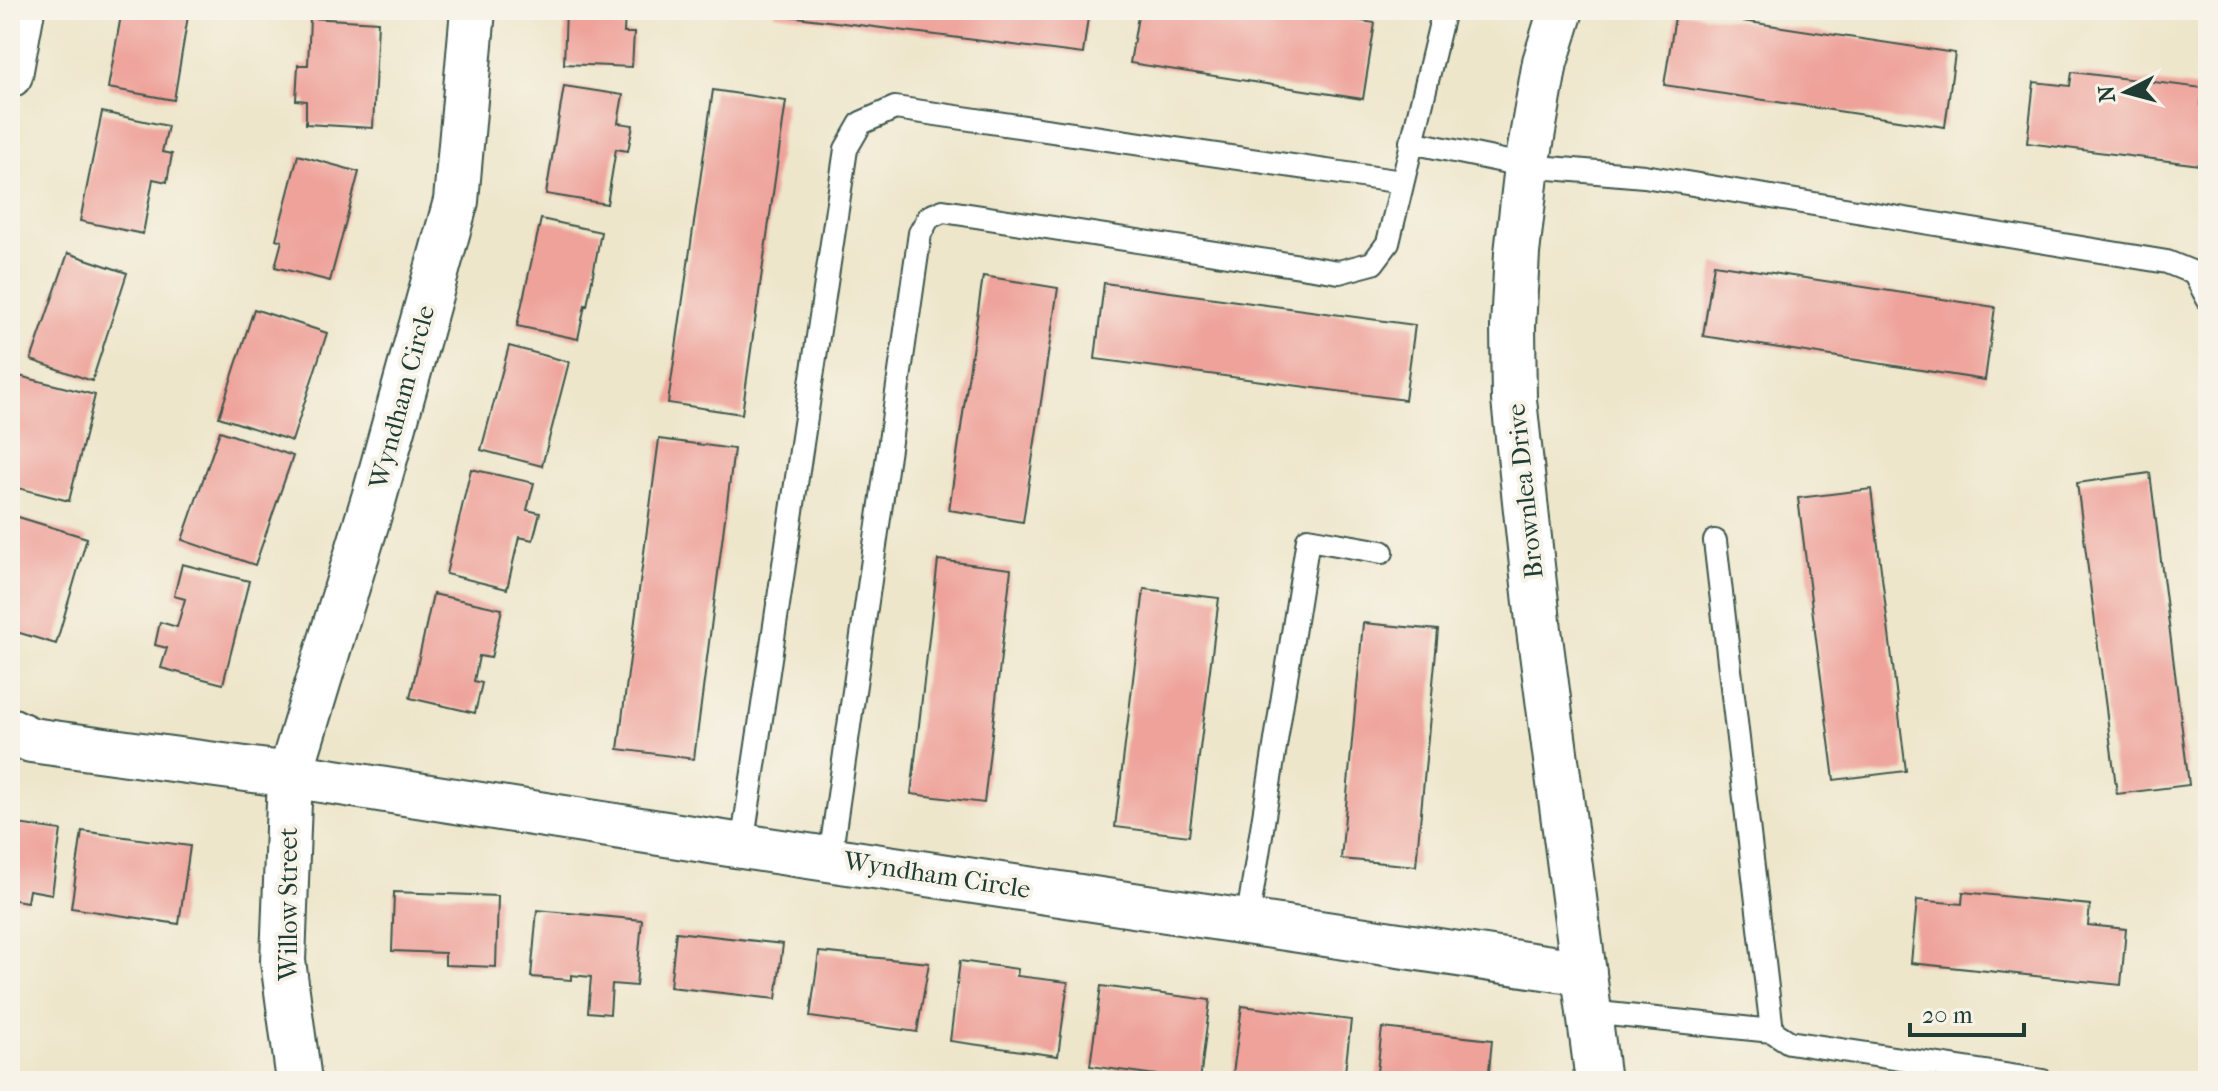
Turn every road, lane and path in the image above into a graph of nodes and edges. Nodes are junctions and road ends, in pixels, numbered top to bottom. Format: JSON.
{"nodes":[{"id":1,"x":22,"y":10,"type":"edge"},
{"id":2,"x":473,"y":10,"type":"edge"},
{"id":3,"x":1444,"y":10,"type":"edge"},
{"id":4,"x":1561,"y":10,"type":"edge"},
{"id":5,"x":10,"y":75,"type":"edge"},
{"id":6,"x":1411,"y":142,"type":"junction"},
{"id":7,"x":1527,"y":166,"type":"junction"},
{"id":8,"x":1402,"y":182,"type":"junction"},
{"id":9,"x":2208,"y":299,"type":"edge"},
{"id":10,"x":1715,"y":541,"type":"dead end"},
{"id":11,"x":1382,"y":552,"type":"dead end"},
{"id":12,"x":10,"y":730,"type":"edge"},
{"id":13,"x":290,"y":775,"type":"junction"},
{"id":14,"x":742,"y":846,"type":"junction"},
{"id":15,"x":830,"y":858,"type":"junction"},
{"id":16,"x":1247,"y":923,"type":"junction"},
{"id":17,"x":1587,"y":993,"type":"junction"},
{"id":18,"x":1772,"y":1031,"type":"junction"},
{"id":19,"x":299,"y":1081,"type":"edge"},
{"id":20,"x":1598,"y":1081,"type":"edge"},
{"id":21,"x":2043,"y":1081,"type":"edge"}],
"edges":[{"from":1,"to":5,"type":"street"},
{"from":2,"to":13,"type":"street","name":"Wyndham Circle"},
{"from":3,"to":6,"type":"lane"},
{"from":4,"to":7,"type":"street","name":"Brownlea Drive"},
{"from":6,"to":7,"type":"lane"},
{"from":6,"to":8,"type":"lane"},
{"from":7,"to":9,"type":"lane"},
{"from":7,"to":17,"type":"street","name":"Brownlea Drive"},
{"from":8,"to":14,"type":"lane"},
{"from":8,"to":15,"type":"lane"},
{"from":10,"to":18,"type":"lane"},
{"from":11,"to":16,"type":"lane"},
{"from":12,"to":13,"type":"street","name":"Wyndham Circle"},
{"from":13,"to":14,"type":"street","name":"Wyndham Circle"},
{"from":13,"to":19,"type":"street","name":"Willow Street"},
{"from":14,"to":15,"type":"street","name":"Wyndham Circle"},
{"from":15,"to":16,"type":"street","name":"Wyndham Circle"},
{"from":16,"to":17,"type":"street","name":"Wyndham Circle"},
{"from":17,"to":18,"type":"lane"},
{"from":17,"to":20,"type":"street","name":"Brownlea Drive"},
{"from":18,"to":21,"type":"lane"}]}
